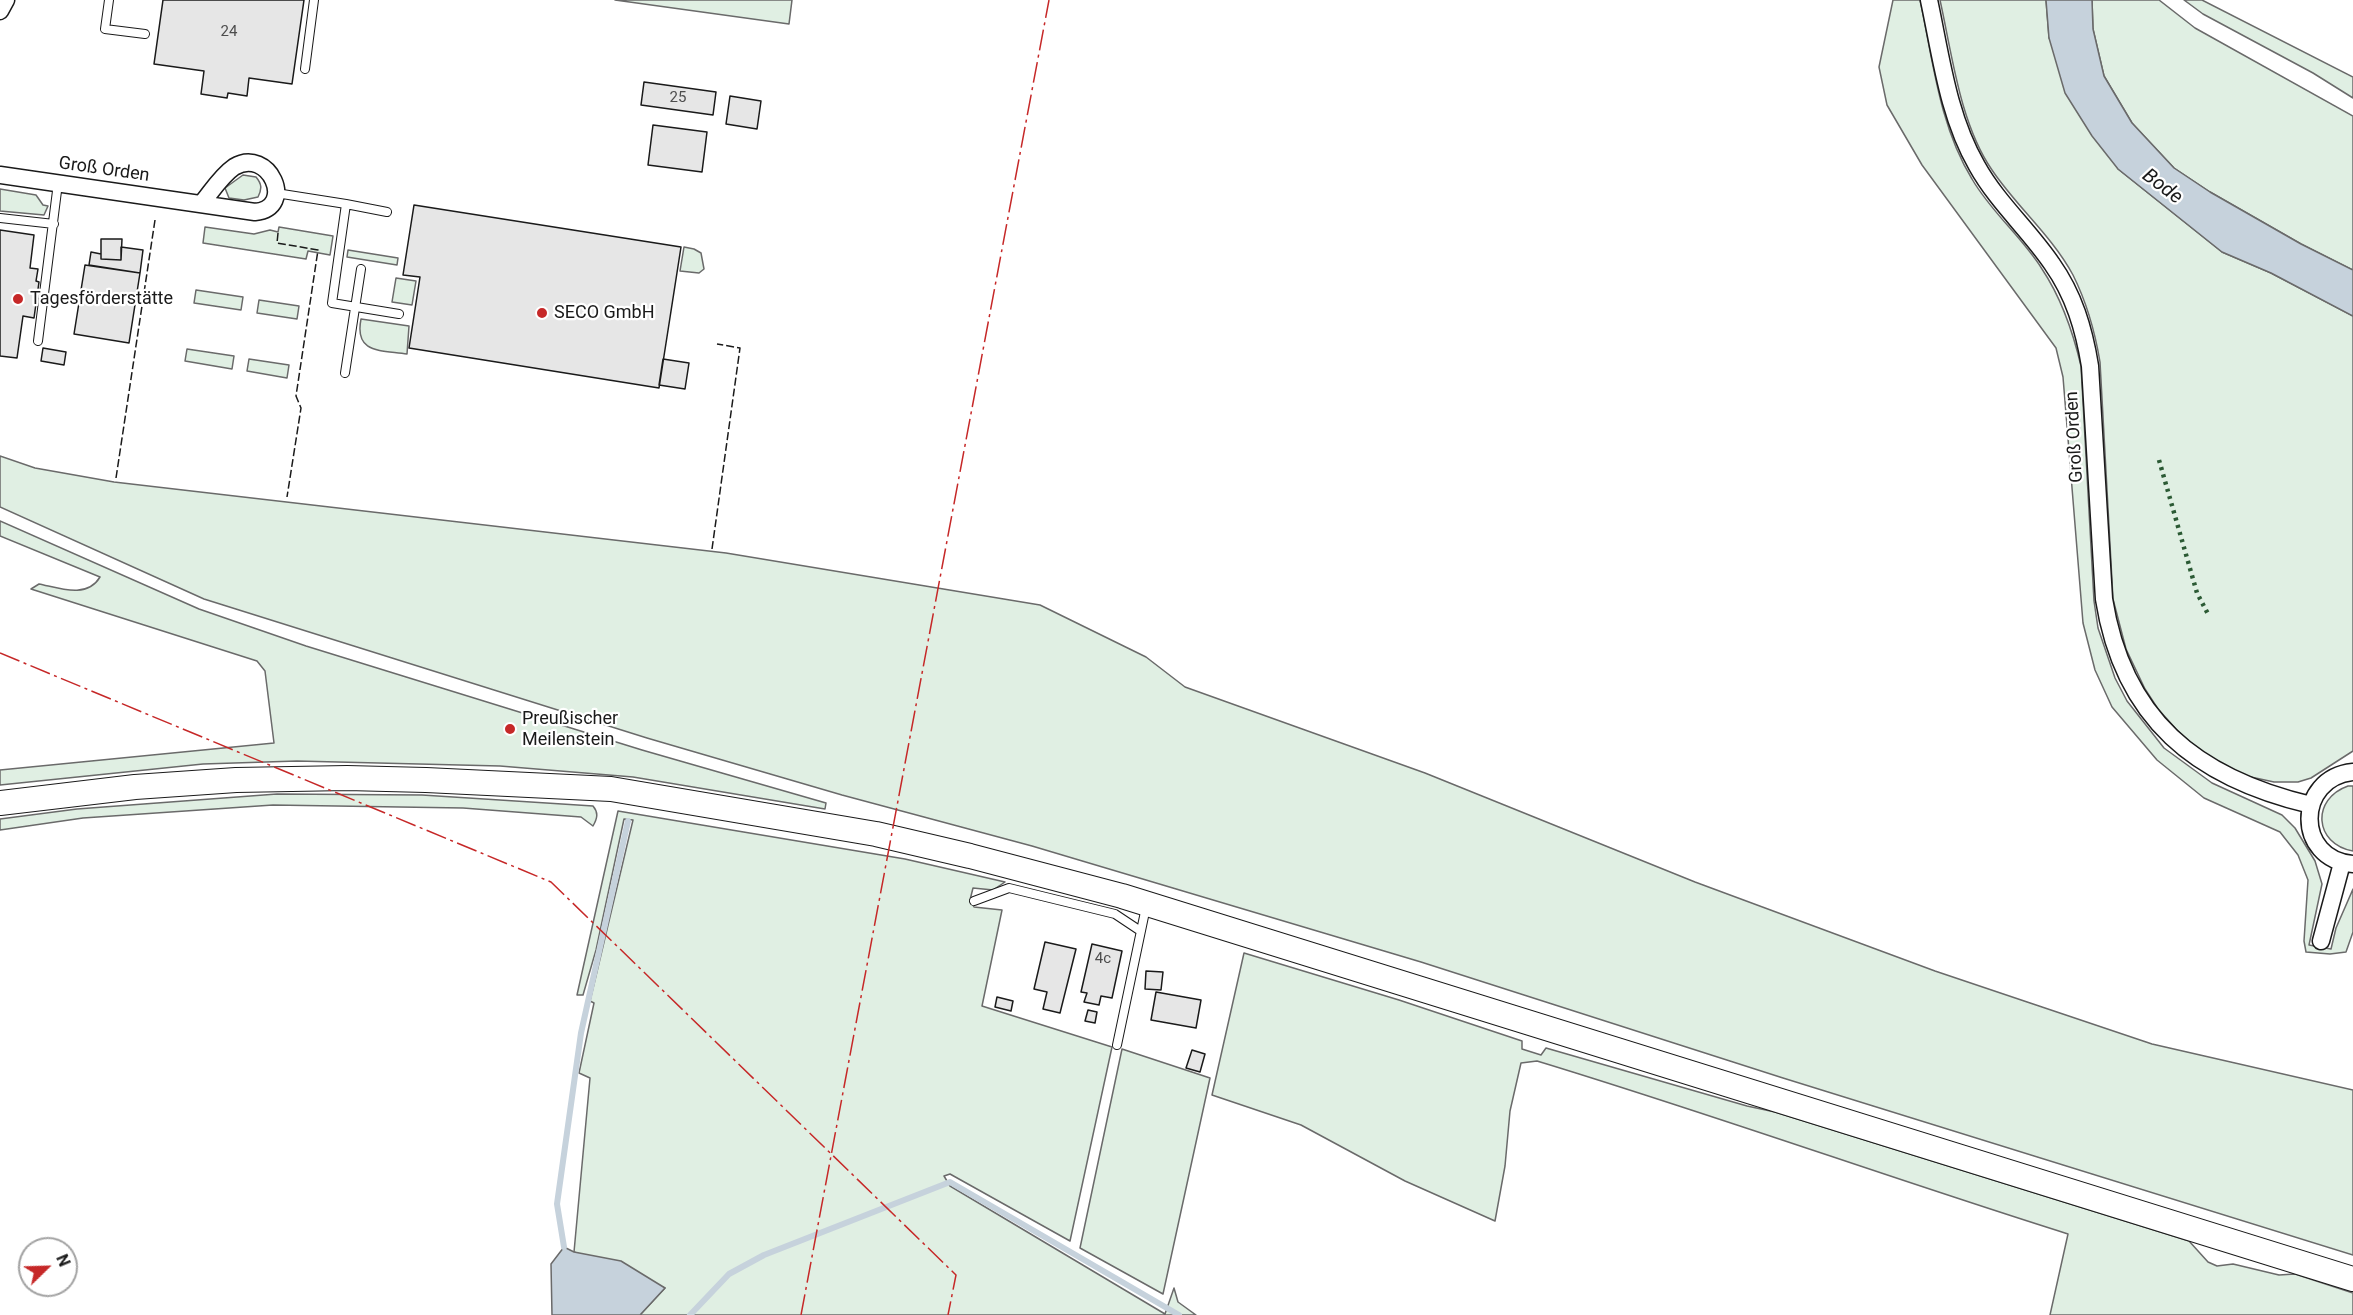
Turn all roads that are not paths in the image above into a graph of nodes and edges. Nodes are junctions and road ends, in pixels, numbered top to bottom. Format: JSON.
{"nodes":[{"id":1,"x":6,"y":0,"type":"edge"},
{"id":2,"x":109,"y":0,"type":"edge"},
{"id":3,"x":314,"y":0,"type":"edge"},
{"id":4,"x":1929,"y":0,"type":"edge"},
{"id":5,"x":0,"y":11,"type":"edge"},
{"id":6,"x":145,"y":34,"type":"dead end"},
{"id":7,"x":305,"y":69,"type":"dead end"},
{"id":8,"x":0,"y":175,"type":"edge"},
{"id":9,"x":58,"y":183,"type":"junction"},
{"id":10,"x":276,"y":193,"type":"junction"},
{"id":11,"x":202,"y":203,"type":"junction"},
{"id":12,"x":346,"y":204,"type":"junction"},
{"id":13,"x":387,"y":212,"type":"dead end"},
{"id":14,"x":0,"y":218,"type":"edge"},
{"id":15,"x":54,"y":224,"type":"junction"},
{"id":16,"x":361,"y":268,"type":"dead end"},
{"id":17,"x":354,"y":306,"type":"junction"},
{"id":18,"x":399,"y":314,"type":"dead end"},
{"id":19,"x":38,"y":340,"type":"dead end"},
{"id":20,"x":345,"y":373,"type":"dead end"},
{"id":21,"x":2353,"y":772,"type":"edge"},
{"id":22,"x":0,"y":803,"type":"edge"},
{"id":23,"x":2311,"y":805,"type":"junction"},
{"id":24,"x":2348,"y":863,"type":"edge"},
{"id":25,"x":975,"y":901,"type":"dead end"},
{"id":26,"x":1147,"y":903,"type":"junction"},
{"id":27,"x":1139,"y":930,"type":"junction"},
{"id":28,"x":2321,"y":941,"type":"dead end"},
{"id":29,"x":1117,"y":1045,"type":"dead end"},
{"id":30,"x":2353,"y":1279,"type":"edge"}],
"edges":[{"from":1,"to":5,"type":"street"},
{"from":2,"to":6,"type":"lane"},
{"from":3,"to":7,"type":"lane"},
{"from":4,"to":23,"type":"street","name":"Groß Orden"},
{"from":8,"to":9,"type":"street","name":"Groß Orden"},
{"from":9,"to":11,"type":"street","name":"Groß Orden"},
{"from":9,"to":15,"type":"lane"},
{"from":10,"to":11,"type":"street","name":"Groß Orden"},
{"from":10,"to":11,"type":"street"},
{"from":10,"to":12,"type":"lane"},
{"from":12,"to":13,"type":"lane"},
{"from":12,"to":17,"type":"lane"},
{"from":14,"to":15,"type":"lane"},
{"from":15,"to":19,"type":"lane"},
{"from":16,"to":17,"type":"lane"},
{"from":17,"to":18,"type":"lane"},
{"from":17,"to":20,"type":"lane"},
{"from":21,"to":23,"type":"street"},
{"from":22,"to":26,"type":"main road"},
{"from":23,"to":24,"type":"street"},
{"from":24,"to":28,"type":"street"},
{"from":25,"to":27,"type":"lane"},
{"from":26,"to":27,"type":"lane"},
{"from":26,"to":30,"type":"main road"},
{"from":27,"to":29,"type":"lane"}]}
